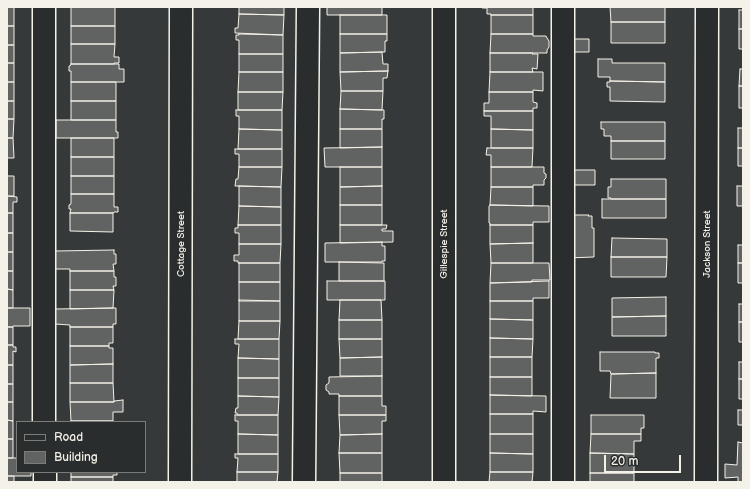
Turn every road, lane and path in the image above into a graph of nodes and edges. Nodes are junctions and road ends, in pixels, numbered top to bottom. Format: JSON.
{"nodes":[{"id":1,"x":44,"y":7,"type":"edge"},
{"id":2,"x":181,"y":7,"type":"edge"},
{"id":3,"x":308,"y":7,"type":"edge"},
{"id":4,"x":444,"y":7,"type":"edge"},
{"id":5,"x":563,"y":7,"type":"edge"},
{"id":6,"x":707,"y":7,"type":"edge"},
{"id":7,"x":44,"y":421,"type":"edge"},
{"id":8,"x":180,"y":482,"type":"edge"},
{"id":9,"x":304,"y":482,"type":"edge"},
{"id":10,"x":444,"y":482,"type":"edge"},
{"id":11,"x":563,"y":482,"type":"edge"},
{"id":12,"x":706,"y":482,"type":"edge"}],
"edges":[{"from":1,"to":7,"type":"street"},
{"from":2,"to":8,"type":"street","name":"Cottage Street"},
{"from":3,"to":9,"type":"street"},
{"from":4,"to":10,"type":"street","name":"Gillespie Street"},
{"from":5,"to":11,"type":"street"},
{"from":6,"to":12,"type":"street","name":"Jackson Street"}]}
